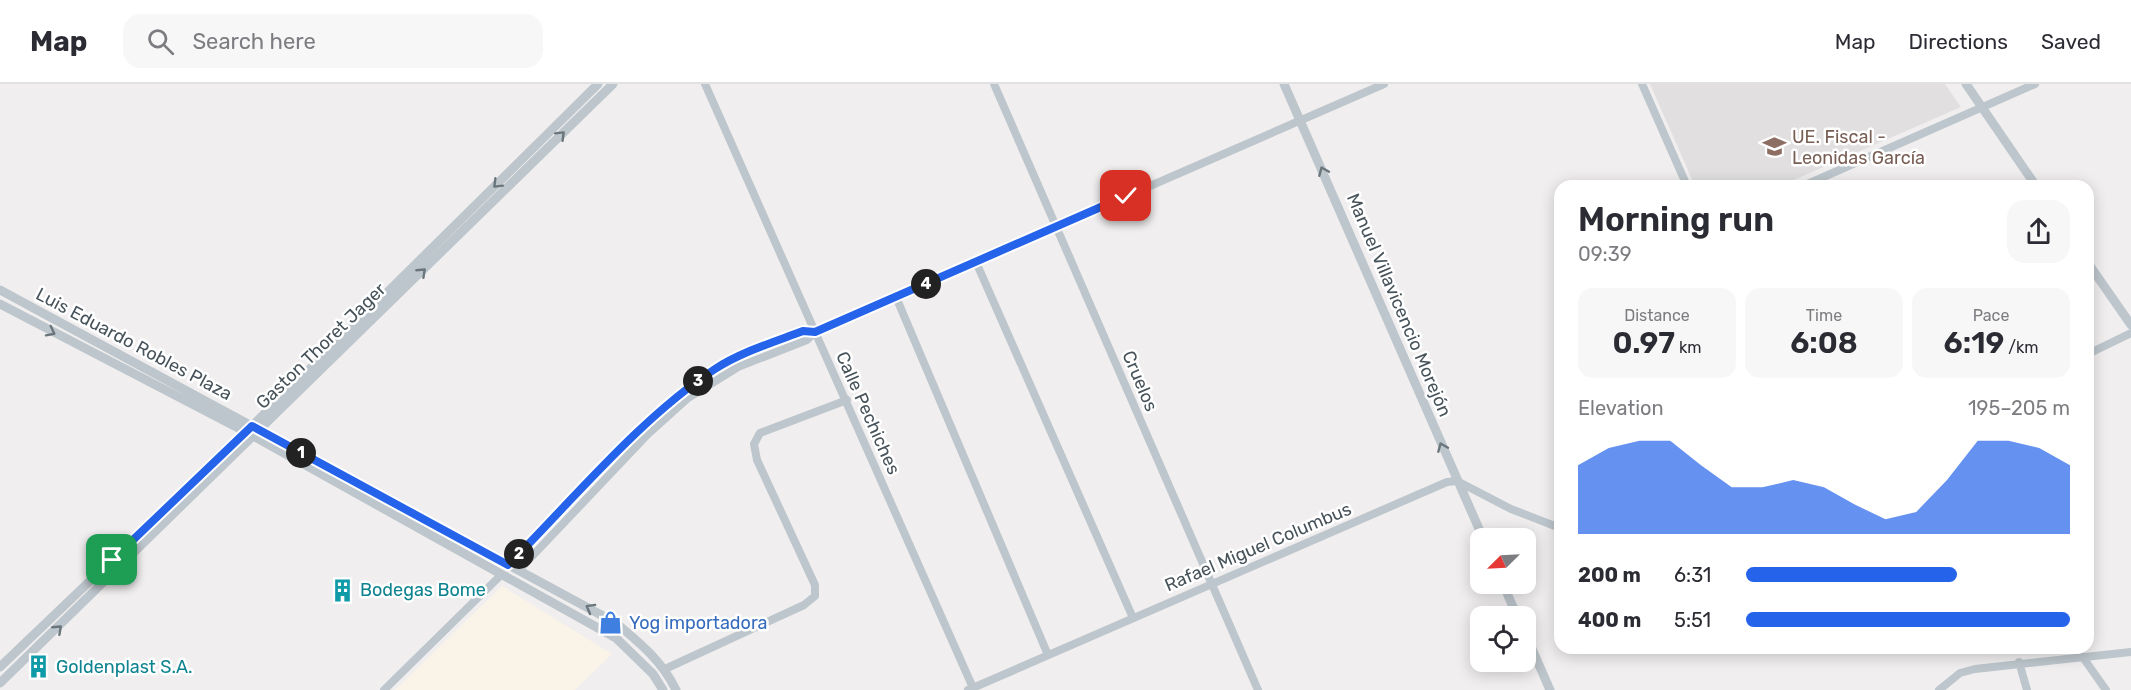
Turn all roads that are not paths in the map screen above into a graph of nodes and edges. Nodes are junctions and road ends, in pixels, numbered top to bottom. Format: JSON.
{"nodes":[{"id":1,"x":598,"y":84,"type":"edge"},
{"id":2,"x":613,"y":84,"type":"edge"},
{"id":3,"x":705,"y":84,"type":"edge"},
{"id":4,"x":994,"y":84,"type":"edge"},
{"id":5,"x":1284,"y":84,"type":"edge"},
{"id":6,"x":1384,"y":84,"type":"edge"},
{"id":7,"x":1642,"y":84,"type":"edge"},
{"id":8,"x":1966,"y":84,"type":"edge"},
{"id":9,"x":2036,"y":84,"type":"edge"},
{"id":10,"x":1982,"y":108,"type":"junction"},
{"id":11,"x":1301,"y":121,"type":"junction"},
{"id":12,"x":1684,"y":180,"type":"edge"},
{"id":13,"x":1817,"y":180,"type":"edge"},
{"id":14,"x":2032,"y":180,"type":"edge"},
{"id":15,"x":1056,"y":226,"type":"junction"},
{"id":16,"x":976,"y":262,"type":"junction"},
{"id":17,"x":2094,"y":271,"type":"edge"},
{"id":18,"x":0,"y":290,"type":"edge"},
{"id":19,"x":896,"y":297,"type":"junction"},
{"id":20,"x":0,"y":304,"type":"edge"},
{"id":21,"x":2131,"y":325,"type":"edge"},
{"id":22,"x":815,"y":332,"type":"junction"},
{"id":23,"x":2131,"y":333,"type":"edge"},
{"id":24,"x":2094,"y":351,"type":"edge"},
{"id":25,"x":847,"y":400,"type":"junction"},
{"id":26,"x":252,"y":431,"type":"junction"},
{"id":27,"x":1457,"y":481,"type":"junction"},
{"id":28,"x":1554,"y":526,"type":"edge"},
{"id":29,"x":1478,"y":528,"type":"edge"},
{"id":30,"x":508,"y":565,"type":"junction"},
{"id":31,"x":519,"y":570,"type":"junction"},
{"id":32,"x":501,"y":575,"type":"junction"},
{"id":33,"x":1212,"y":583,"type":"junction"},
{"id":34,"x":1133,"y":618,"type":"junction"},
{"id":35,"x":2131,"y":652,"type":"edge"},
{"id":36,"x":1048,"y":655,"type":"junction"},
{"id":37,"x":2082,"y":656,"type":"junction"},
{"id":38,"x":1536,"y":658,"type":"edge"},
{"id":39,"x":2019,"y":662,"type":"junction"},
{"id":40,"x":0,"y":667,"type":"edge"},
{"id":41,"x":665,"y":669,"type":"junction"},
{"id":42,"x":0,"y":683,"type":"edge"},
{"id":43,"x":972,"y":689,"type":"edge"},
{"id":44,"x":384,"y":690,"type":"edge"},
{"id":45,"x":663,"y":690,"type":"edge"},
{"id":46,"x":676,"y":690,"type":"edge"},
{"id":47,"x":1258,"y":690,"type":"edge"},
{"id":48,"x":1550,"y":690,"type":"edge"},
{"id":49,"x":1939,"y":690,"type":"edge"},
{"id":50,"x":2027,"y":690,"type":"edge"},
{"id":51,"x":2106,"y":690,"type":"edge"}],
"edges":[{"from":1,"to":26,"type":"street","name":"Gaston Thoret Jager","one_way":true},
{"from":26,"to":2,"type":"street","name":"Gaston Thoret Jager","one_way":true},
{"from":3,"to":22,"type":"street","name":"Calle Pechiches"},
{"from":4,"to":15,"type":"street","name":"Cruelos"},
{"from":5,"to":11,"type":"street","name":"Manuel Villavicencio Morejón"},
{"from":6,"to":11,"type":"street"},
{"from":7,"to":12,"type":"street"},
{"from":8,"to":10,"type":"street"},
{"from":9,"to":10,"type":"street"},
{"from":10,"to":13,"type":"street"},
{"from":10,"to":14,"type":"street"},
{"from":11,"to":15,"type":"street"},
{"from":27,"to":11,"type":"street","name":"Manuel Villavicencio Morejón","one_way":true},
{"from":15,"to":16,"type":"street"},
{"from":15,"to":33,"type":"street","name":"Cruelos"},
{"from":16,"to":19,"type":"street"},
{"from":16,"to":34,"type":"street"},
{"from":17,"to":21,"type":"street"},
{"from":18,"to":26,"type":"street","name":"Luis Eduardo Robles Plaza"},
{"from":19,"to":22,"type":"street"},
{"from":19,"to":36,"type":"street"},
{"from":20,"to":26,"type":"street","name":"Luis Eduardo Robles Plaza","one_way":true},
{"from":22,"to":25,"type":"street","name":"Calle Pechiches"},
{"from":22,"to":30,"type":"street"},
{"from":22,"to":31,"type":"street"},
{"from":23,"to":24,"type":"street"},
{"from":25,"to":41,"type":"street"},
{"from":25,"to":43,"type":"street","name":"Calle Pechiches"},
{"from":26,"to":30,"type":"street","name":"Luis Eduardo Robles Plaza"},
{"from":26,"to":32,"type":"street","name":"Luis Eduardo Robles Plaza"},
{"from":26,"to":40,"type":"street","name":"Gaston Thoret Jager"},
{"from":42,"to":26,"type":"street","name":"Gaston Thoret Jager","one_way":true},
{"from":27,"to":28,"type":"street"},
{"from":27,"to":29,"type":"street","name":"Manuel Villavicencio Morejón"},
{"from":27,"to":33,"type":"street","name":"Rafael Miguel Columbus"},
{"from":30,"to":31,"type":"street","name":"Luis Eduardo Robles Plaza"},
{"from":41,"to":31,"type":"street","name":"Luis Eduardo Robles Plaza","one_way":true},
{"from":32,"to":44,"type":"street"},
{"from":32,"to":45,"type":"street","name":"Luis Eduardo Robles Plaza"},
{"from":33,"to":34,"type":"street","name":"Rafael Miguel Columbus"},
{"from":33,"to":47,"type":"street","name":"Cruelos"},
{"from":34,"to":36,"type":"street","name":"Rafael Miguel Columbus"},
{"from":35,"to":37,"type":"street"},
{"from":36,"to":43,"type":"street","name":"Rafael Miguel Columbus"},
{"from":37,"to":39,"type":"street"},
{"from":37,"to":51,"type":"street"},
{"from":38,"to":48,"type":"street"},
{"from":39,"to":49,"type":"street"},
{"from":39,"to":50,"type":"street"},
{"from":41,"to":46,"type":"street","name":"Luis Eduardo Robles Plaza"}]}
